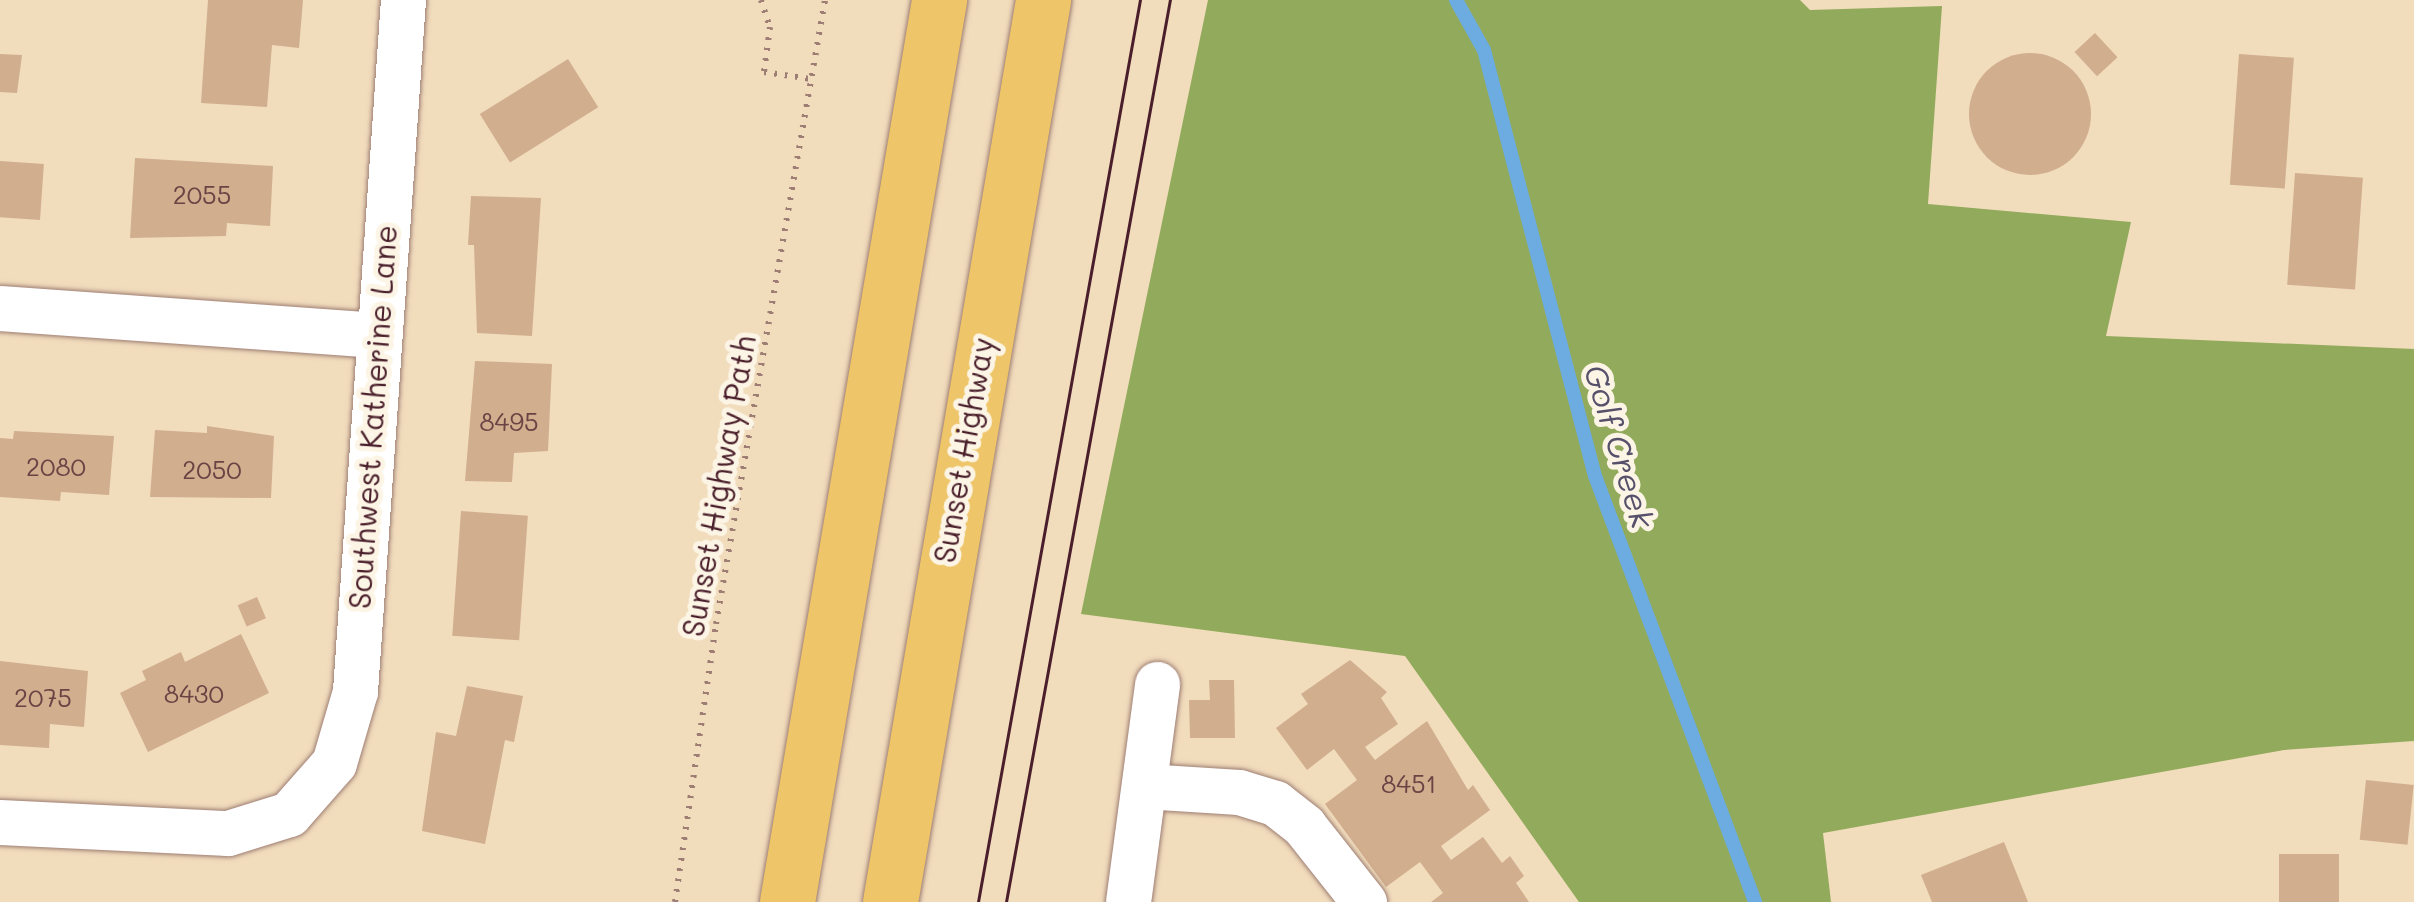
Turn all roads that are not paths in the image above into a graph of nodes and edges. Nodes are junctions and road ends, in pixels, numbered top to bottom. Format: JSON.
{"nodes":[{"id":1,"x":403,"y":0,"type":"edge"},
{"id":2,"x":939,"y":0,"type":"edge"},
{"id":3,"x":1043,"y":0,"type":"edge"},
{"id":4,"x":0,"y":308,"type":"edge"},
{"id":5,"x":376,"y":335,"type":"junction"},
{"id":6,"x":1157,"y":684,"type":"dead end"},
{"id":7,"x":1144,"y":786,"type":"junction"},
{"id":8,"x":0,"y":822,"type":"edge"},
{"id":9,"x":787,"y":902,"type":"edge"},
{"id":10,"x":890,"y":902,"type":"edge"},
{"id":11,"x":1128,"y":902,"type":"edge"},
{"id":12,"x":1364,"y":902,"type":"edge"}],
"edges":[{"from":1,"to":5,"type":"street","name":"Southwest Katherine Lane"},
{"from":2,"to":9,"type":"highway"},
{"from":3,"to":10,"type":"highway","name":"Sunset Highway"},
{"from":4,"to":5,"type":"street"},
{"from":5,"to":8,"type":"street","name":"Southwest Katherine Lane"},
{"from":6,"to":7,"type":"street"},
{"from":7,"to":11,"type":"street"},
{"from":7,"to":12,"type":"street"}]}
